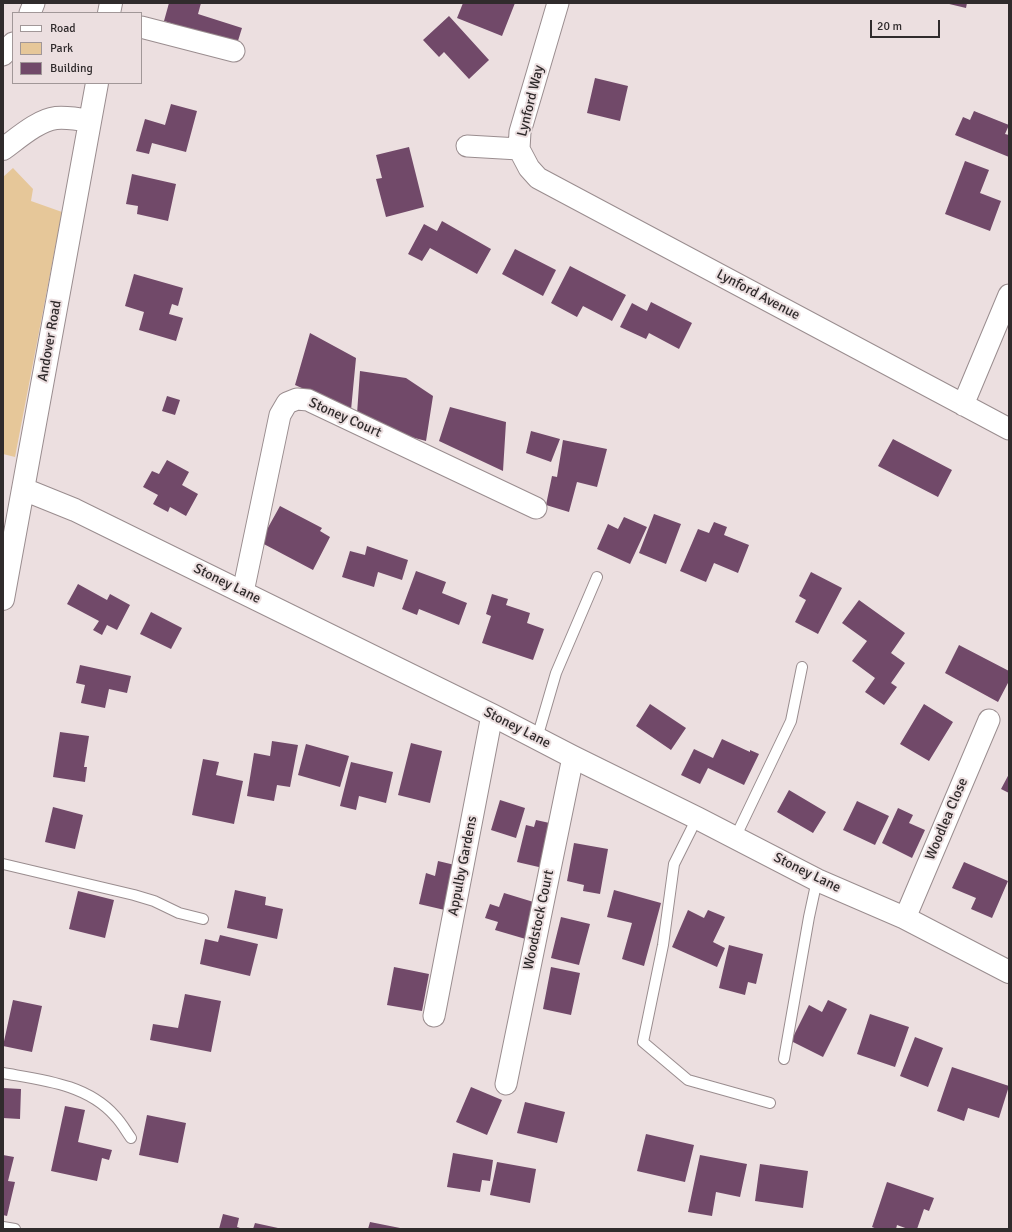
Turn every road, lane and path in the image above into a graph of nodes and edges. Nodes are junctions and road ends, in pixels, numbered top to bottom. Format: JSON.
{"nodes":[{"id":1,"x":558,"y":3,"type":"edge"},
{"id":2,"x":142,"y":27,"type":"edge"},
{"id":3,"x":12,"y":44,"type":"edge"},
{"id":4,"x":234,"y":51,"type":"dead end"},
{"id":5,"x":3,"y":55,"type":"edge"},
{"id":6,"x":97,"y":84,"type":"edge"},
{"id":7,"x":90,"y":121,"type":"junction"},
{"id":8,"x":467,"y":146,"type":"dead end"},
{"id":9,"x":520,"y":149,"type":"junction"},
{"id":10,"x":3,"y":150,"type":"edge"},
{"id":11,"x":1009,"y":295,"type":"edge"},
{"id":12,"x":963,"y":404,"type":"junction"},
{"id":13,"x":1009,"y":429,"type":"edge"},
{"id":14,"x":23,"y":489,"type":"junction"},
{"id":15,"x":536,"y":508,"type":"dead end"},
{"id":16,"x":596,"y":577,"type":"dead end"},
{"id":17,"x":243,"y":592,"type":"junction"},
{"id":18,"x":3,"y":599,"type":"edge"},
{"id":19,"x":802,"y":667,"type":"dead end"},
{"id":20,"x":492,"y":715,"type":"junction"},
{"id":21,"x":989,"y":720,"type":"dead end"},
{"id":22,"x":536,"y":738,"type":"junction"},
{"id":23,"x":573,"y":757,"type":"junction"},
{"id":24,"x":697,"y":818,"type":"junction"},
{"id":25,"x":735,"y":838,"type":"junction"},
{"id":26,"x":3,"y":864,"type":"edge"},
{"id":27,"x":817,"y":880,"type":"junction"},
{"id":28,"x":905,"y":918,"type":"junction"},
{"id":29,"x":204,"y":920,"type":"dead end"},
{"id":30,"x":1009,"y":972,"type":"edge"},
{"id":31,"x":434,"y":1016,"type":"dead end"},
{"id":32,"x":784,"y":1059,"type":"dead end"},
{"id":33,"x":3,"y":1073,"type":"edge"},
{"id":34,"x":506,"y":1084,"type":"dead end"},
{"id":35,"x":770,"y":1103,"type":"dead end"},
{"id":36,"x":131,"y":1138,"type":"dead end"},
{"id":37,"x":3,"y":1227,"type":"edge"},
{"id":38,"x":14,"y":1229,"type":"edge"}],
"edges":[{"from":1,"to":9,"type":"street","name":"Lynford Way"},
{"from":2,"to":4,"type":"street"},
{"from":3,"to":5,"type":"street"},
{"from":6,"to":7,"type":"street","name":"Andover Road"},
{"from":7,"to":10,"type":"street"},
{"from":7,"to":14,"type":"street","name":"Andover Road"},
{"from":8,"to":9,"type":"street","name":"Lynford Way"},
{"from":9,"to":12,"type":"street","name":"Lynford Avenue"},
{"from":11,"to":12,"type":"street"},
{"from":12,"to":13,"type":"street","name":"Lynford Avenue"},
{"from":14,"to":17,"type":"street","name":"Stoney Lane"},
{"from":14,"to":18,"type":"street","name":"Andover Road"},
{"from":15,"to":17,"type":"street","name":"Stoney Court"},
{"from":16,"to":22,"type":"lane"},
{"from":17,"to":20,"type":"street","name":"Stoney Lane"},
{"from":19,"to":25,"type":"lane"},
{"from":20,"to":22,"type":"street","name":"Stoney Lane"},
{"from":20,"to":31,"type":"street","name":"Appulby Gardens"},
{"from":21,"to":28,"type":"street","name":"Woodlea Close"},
{"from":22,"to":23,"type":"street","name":"Stoney Lane"},
{"from":23,"to":24,"type":"street","name":"Stoney Lane"},
{"from":23,"to":34,"type":"street","name":"Woodstock Court"},
{"from":24,"to":25,"type":"street","name":"Stoney Lane"},
{"from":24,"to":35,"type":"lane"},
{"from":25,"to":27,"type":"street","name":"Stoney Lane"},
{"from":26,"to":29,"type":"lane"},
{"from":27,"to":28,"type":"street","name":"Stoney Lane"},
{"from":27,"to":32,"type":"lane"},
{"from":28,"to":30,"type":"street","name":"Stoney Lane"},
{"from":33,"to":36,"type":"lane"},
{"from":37,"to":38,"type":"lane"}]}
